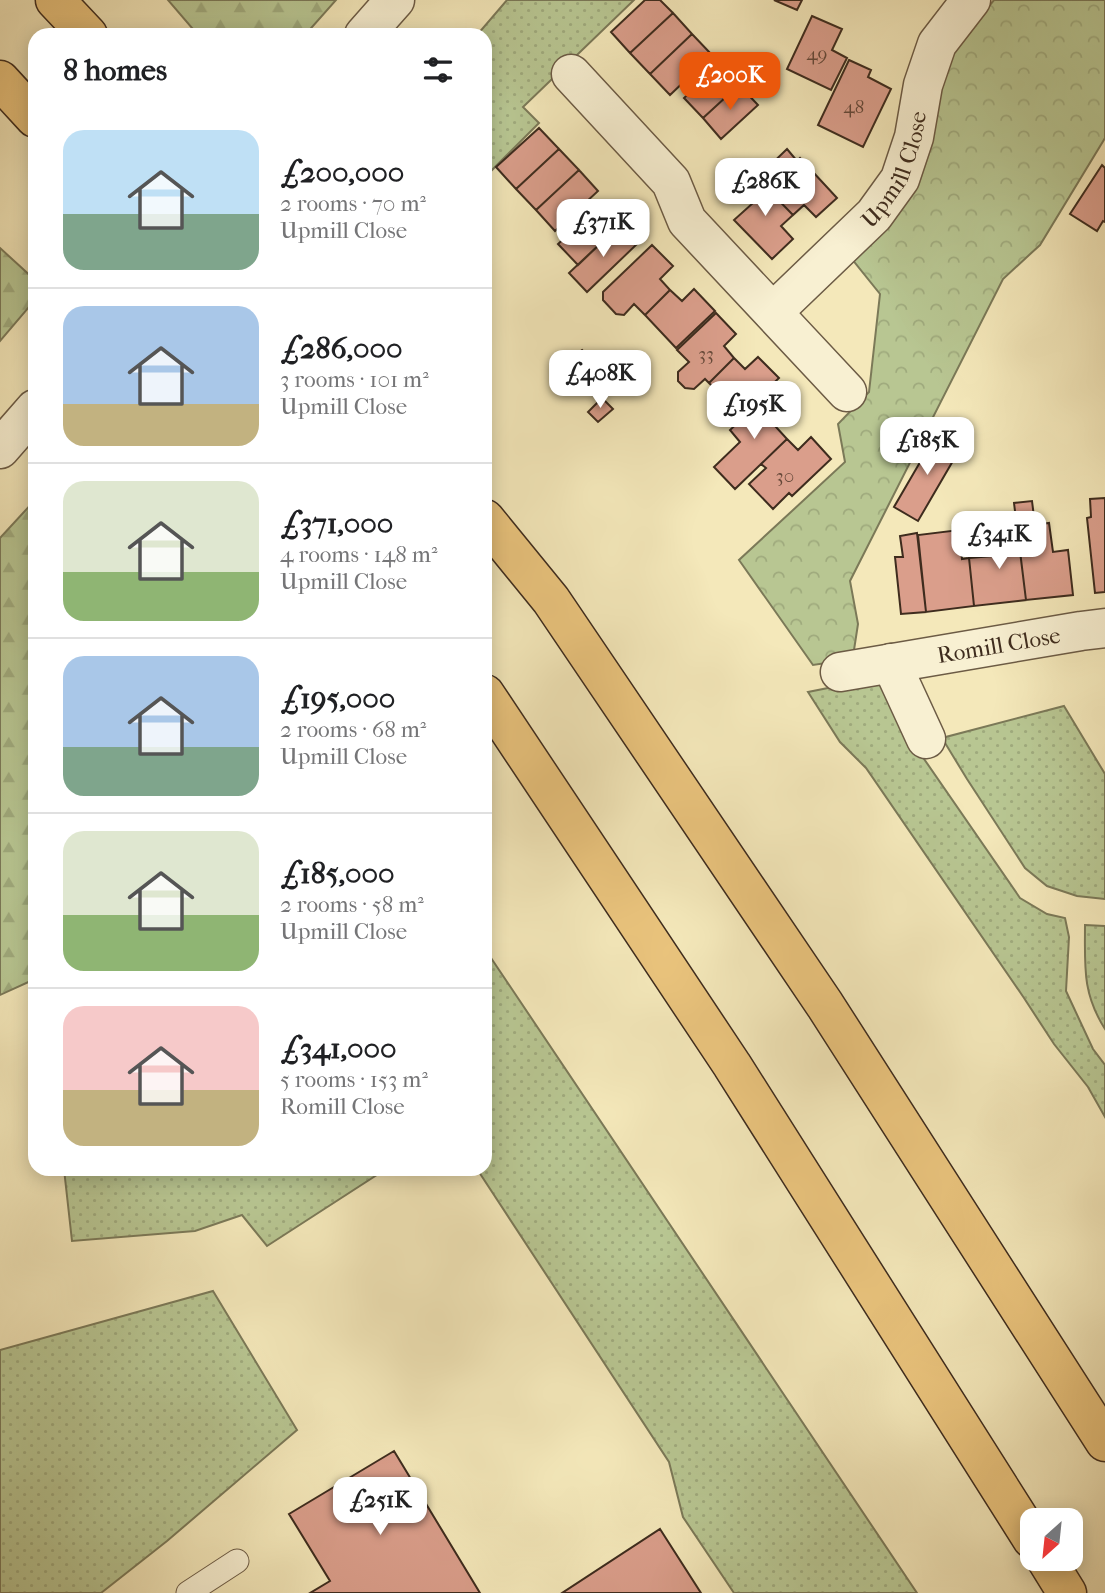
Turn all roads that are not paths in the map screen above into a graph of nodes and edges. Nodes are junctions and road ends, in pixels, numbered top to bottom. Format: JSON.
{"nodes":[{"id":1,"x":55,"y":0,"type":"edge"},
{"id":2,"x":395,"y":0,"type":"edge"},
{"id":3,"x":971,"y":0,"type":"edge"},
{"id":4,"x":81,"y":28,"type":"edge"},
{"id":5,"x":370,"y":28,"type":"edge"},
{"id":6,"x":572,"y":74,"type":"dead end"},
{"id":7,"x":0,"y":80,"type":"edge"},
{"id":8,"x":28,"y":110,"type":"edge"},
{"id":9,"x":773,"y":312,"type":"junction"},
{"id":10,"x":846,"y":392,"type":"dead end"},
{"id":11,"x":28,"y":417,"type":"edge"},
{"id":12,"x":0,"y":449,"type":"edge"},
{"id":13,"x":492,"y":528,"type":"edge"},
{"id":14,"x":1105,"y":628,"type":"edge"},
{"id":15,"x":891,"y":663,"type":"junction"},
{"id":16,"x":840,"y":672,"type":"dead end"},
{"id":17,"x":492,"y":705,"type":"edge"},
{"id":18,"x":926,"y":739,"type":"dead end"},
{"id":19,"x":1105,"y":1442,"type":"edge"},
{"id":20,"x":1020,"y":1520,"type":"edge"},
{"id":21,"x":237,"y":1561,"type":"dead end"},
{"id":22,"x":1054,"y":1572,"type":"edge"},
{"id":23,"x":188,"y":1593,"type":"edge"},
{"id":24,"x":1067,"y":1593,"type":"edge"}],
"edges":[{"from":1,"to":4,"type":"highway"},
{"from":2,"to":5,"type":"street"},
{"from":3,"to":9,"type":"street","name":"Upmill Close"},
{"from":6,"to":9,"type":"street"},
{"from":7,"to":8,"type":"highway"},
{"from":9,"to":10,"type":"street"},
{"from":11,"to":12,"type":"street"},
{"from":13,"to":19,"type":"highway"},
{"from":14,"to":15,"type":"street","name":"Romill Close"},
{"from":15,"to":16,"type":"street","name":"Romill Close"},
{"from":15,"to":18,"type":"street"},
{"from":17,"to":20,"type":"highway"},
{"from":21,"to":23,"type":"lane"},
{"from":22,"to":24,"type":"highway"}]}
